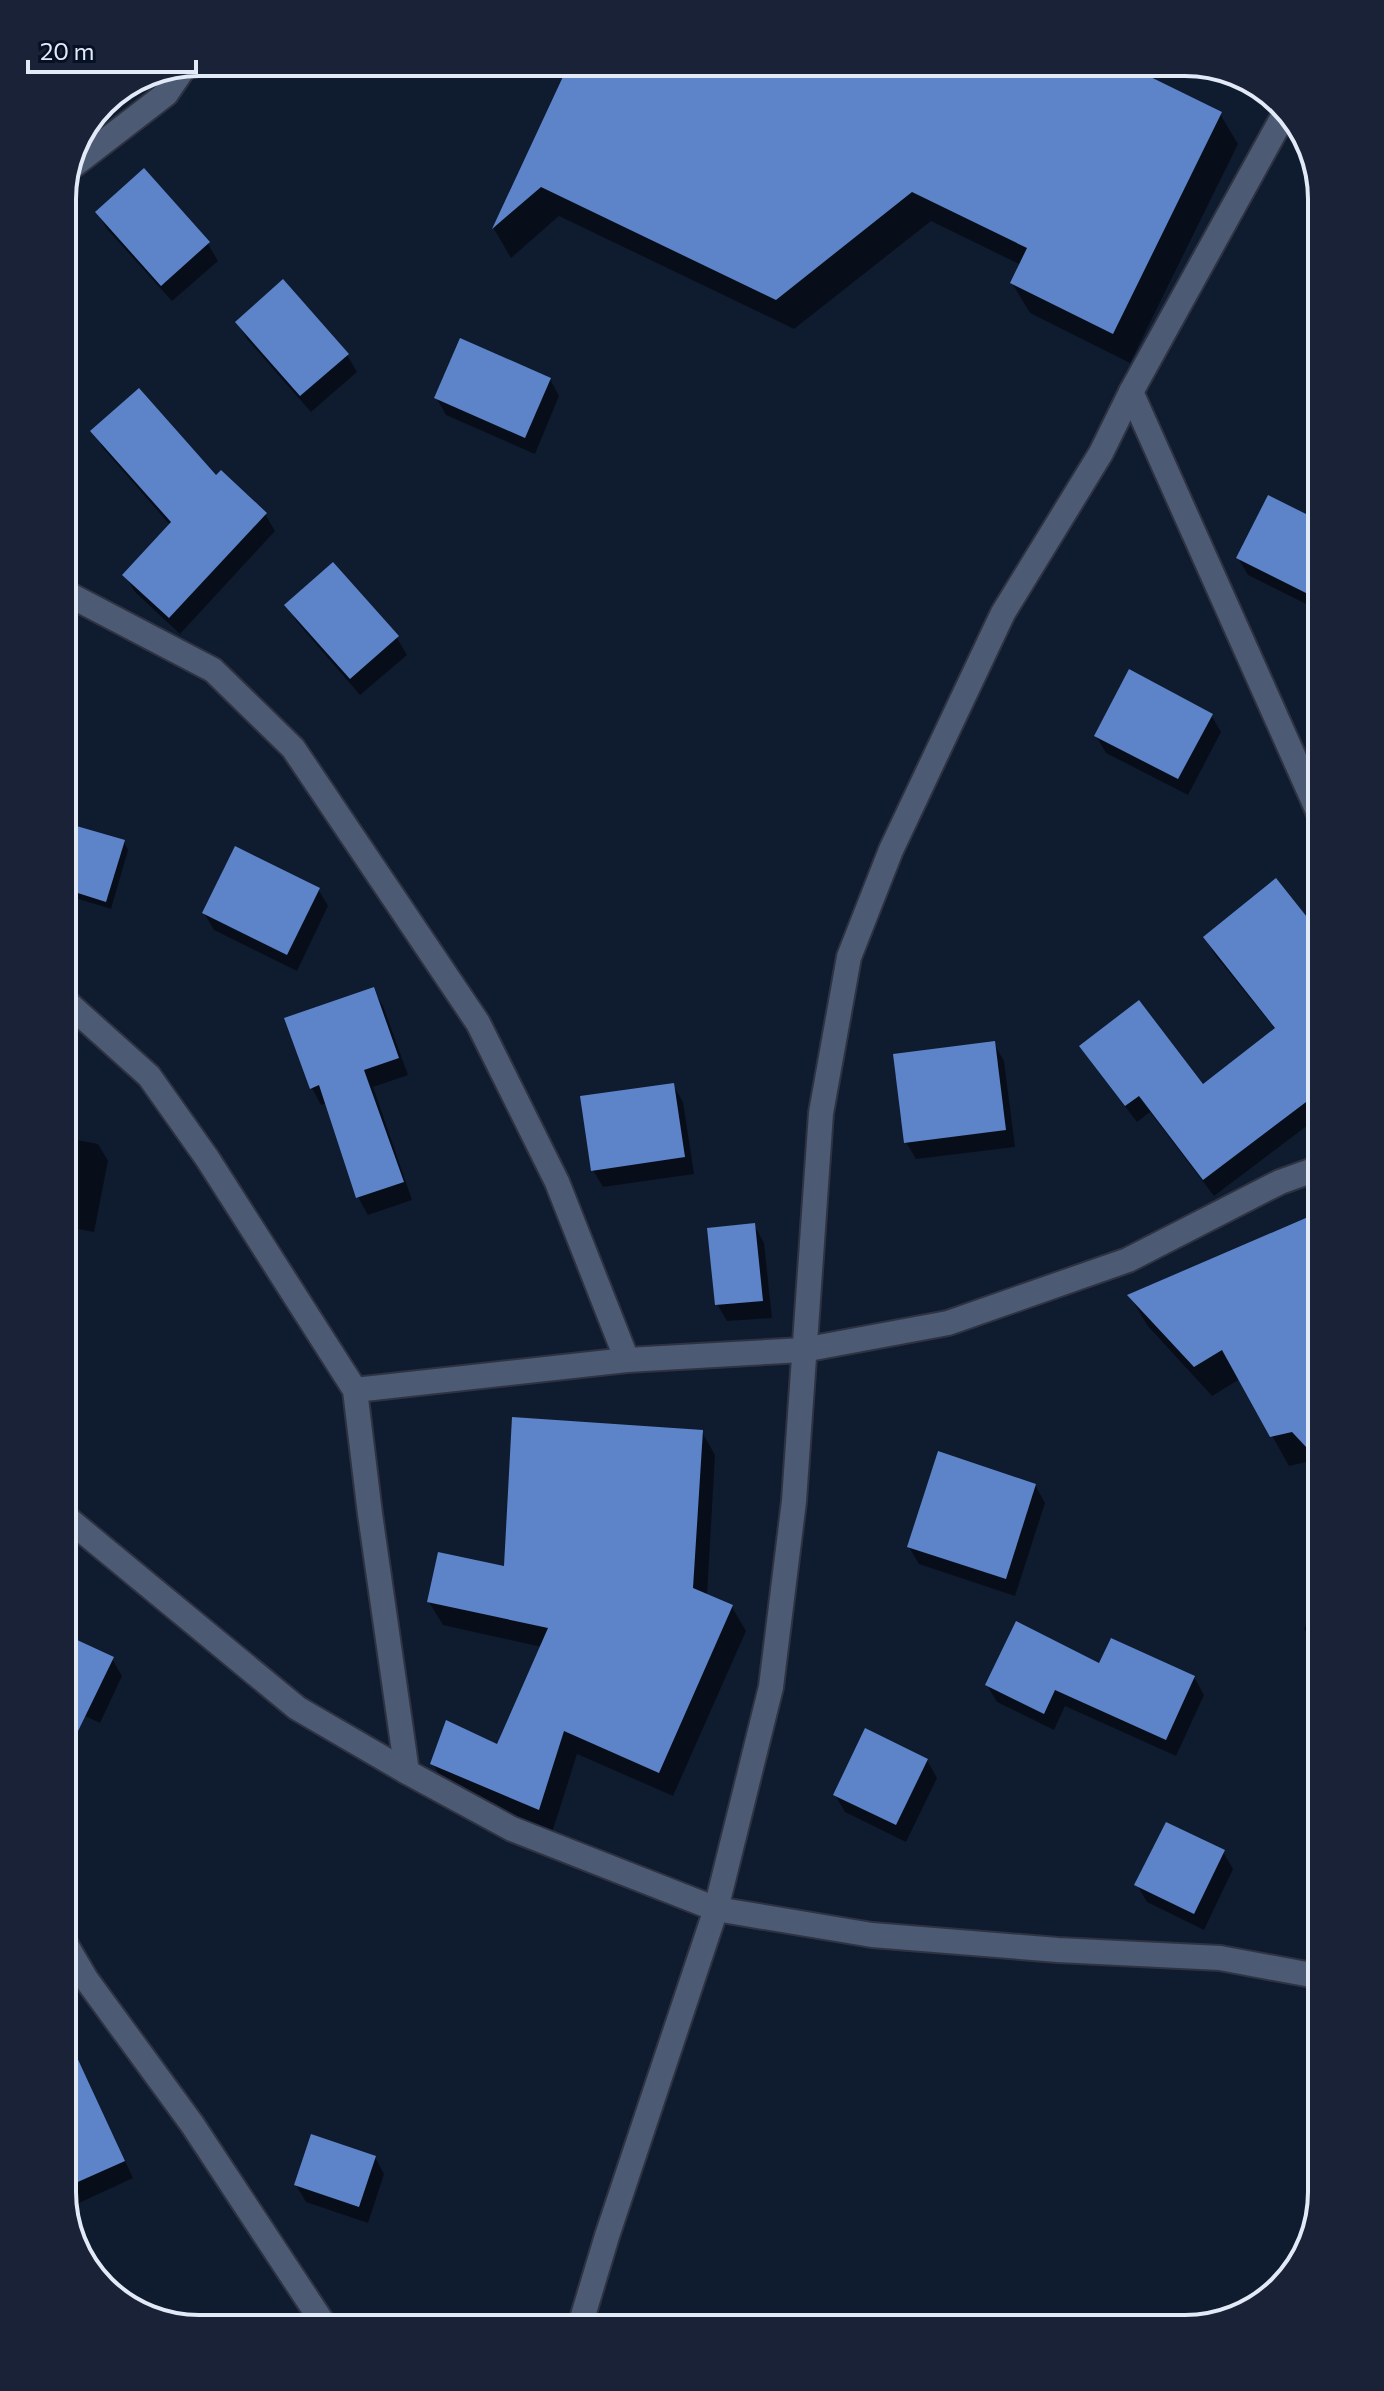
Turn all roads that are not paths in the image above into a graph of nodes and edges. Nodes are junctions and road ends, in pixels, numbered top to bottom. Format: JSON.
{"nodes":[{"id":1,"x":177,"y":78,"type":"edge"},
{"id":2,"x":1280,"y":122,"type":"edge"},
{"id":3,"x":84,"y":157,"type":"edge"},
{"id":4,"x":1131,"y":392,"type":"junction"},
{"id":5,"x":76,"y":598,"type":"edge"},
{"id":6,"x":1308,"y":789,"type":"edge"},
{"id":7,"x":76,"y":1011,"type":"edge"},
{"id":8,"x":1308,"y":1172,"type":"edge"},
{"id":9,"x":803,"y":1350,"type":"junction"},
{"id":10,"x":627,"y":1360,"type":"junction"},
{"id":11,"x":355,"y":1390,"type":"junction"},
{"id":12,"x":76,"y":1526,"type":"edge"},
{"id":13,"x":407,"y":1772,"type":"junction"},
{"id":14,"x":716,"y":1909,"type":"junction"},
{"id":15,"x":76,"y":1962,"type":"edge"},
{"id":16,"x":1308,"y":1974,"type":"edge"},
{"id":17,"x":318,"y":2315,"type":"edge"},
{"id":18,"x":583,"y":2315,"type":"edge"}],
"edges":[{"from":1,"to":3,"type":"street"},
{"from":2,"to":4,"type":"street"},
{"from":4,"to":6,"type":"street"},
{"from":4,"to":9,"type":"street"},
{"from":5,"to":10,"type":"street"},
{"from":7,"to":11,"type":"street"},
{"from":8,"to":9,"type":"street"},
{"from":9,"to":10,"type":"street"},
{"from":9,"to":14,"type":"street"},
{"from":10,"to":11,"type":"street"},
{"from":11,"to":13,"type":"street"},
{"from":12,"to":13,"type":"street"},
{"from":13,"to":14,"type":"street"},
{"from":14,"to":16,"type":"street"},
{"from":14,"to":18,"type":"street"},
{"from":15,"to":17,"type":"street"}]}
